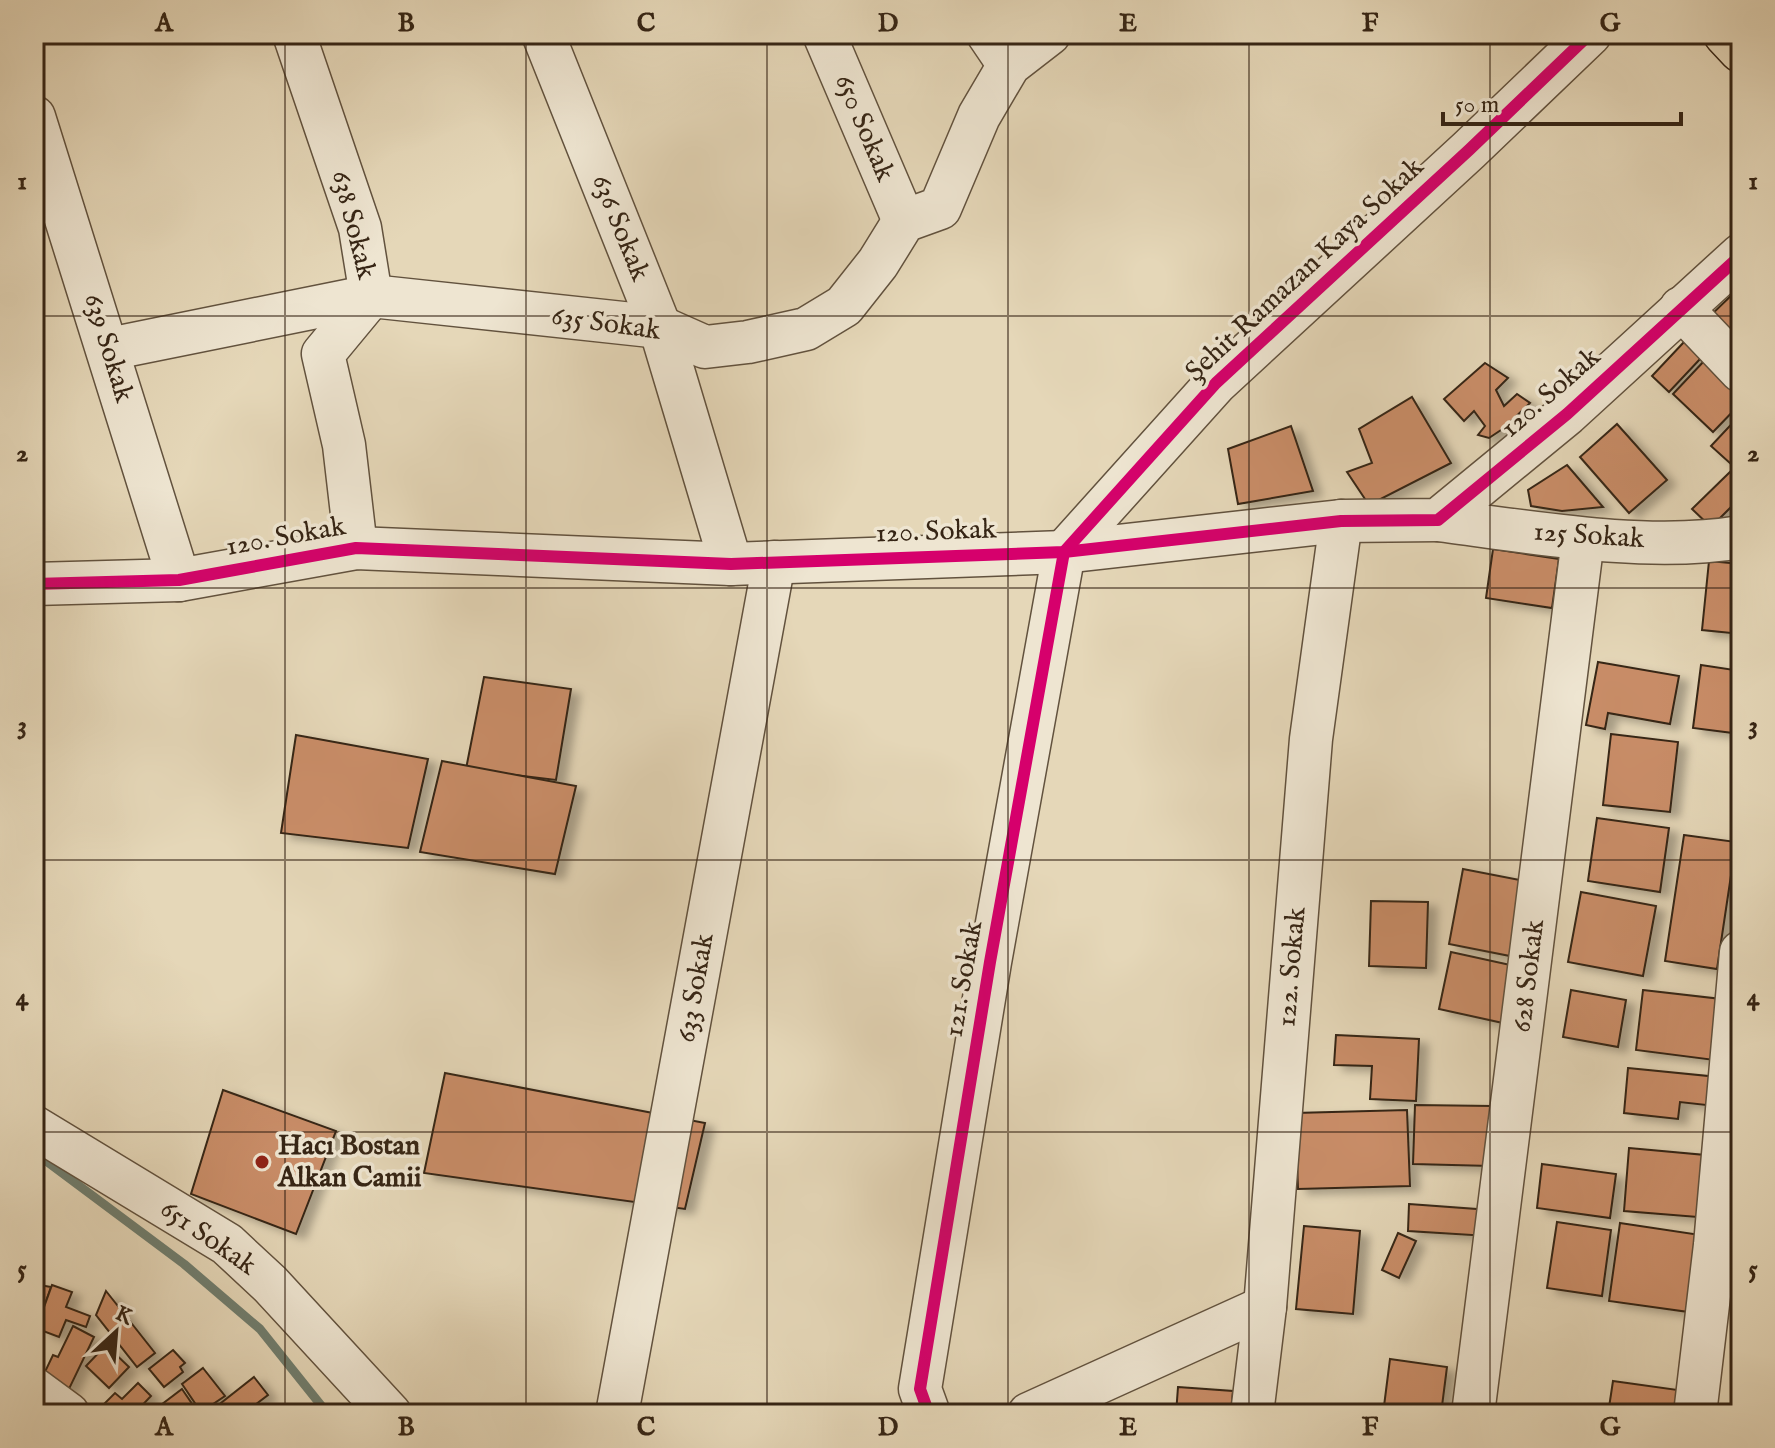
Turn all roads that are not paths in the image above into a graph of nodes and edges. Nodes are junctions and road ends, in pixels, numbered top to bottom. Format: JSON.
{"nodes":[{"id":1,"x":294,"y":34,"type":"edge"},
{"id":2,"x":543,"y":34,"type":"edge"},
{"id":3,"x":824,"y":34,"type":"edge"},
{"id":4,"x":1049,"y":34,"type":"edge"},
{"id":5,"x":1590,"y":34,"type":"edge"},
{"id":6,"x":1726,"y":34,"type":"edge"},
{"id":7,"x":998,"y":50,"type":"edge"},
{"id":8,"x":1741,"y":50,"type":"edge"},
{"id":9,"x":34,"y":117,"type":"edge"},
{"id":10,"x":904,"y":221,"type":"junction"},
{"id":11,"x":1741,"y":255,"type":"edge"},
{"id":12,"x":371,"y":296,"type":"junction"},
{"id":13,"x":1681,"y":308,"type":"junction"},
{"id":14,"x":660,"y":327,"type":"junction"},
{"id":15,"x":109,"y":349,"type":"junction"},
{"id":16,"x":1741,"y":371,"type":"edge"},
{"id":17,"x":1438,"y":520,"type":"junction"},
{"id":18,"x":1341,"y":521,"type":"junction"},
{"id":19,"x":1741,"y":537,"type":"edge"},
{"id":20,"x":1583,"y":539,"type":"junction"},
{"id":21,"x":356,"y":548,"type":"junction"},
{"id":22,"x":1064,"y":552,"type":"junction"},
{"id":23,"x":774,"y":562,"type":"junction"},
{"id":24,"x":731,"y":564,"type":"junction"},
{"id":25,"x":179,"y":580,"type":"junction"},
{"id":26,"x":34,"y":584,"type":"edge"},
{"id":27,"x":1741,"y":952,"type":"edge"},
{"id":28,"x":34,"y":1127,"type":"edge"},
{"id":29,"x":1265,"y":1307,"type":"junction"},
{"id":30,"x":34,"y":1389,"type":"edge"},
{"id":31,"x":68,"y":1414,"type":"edge"},
{"id":32,"x":390,"y":1414,"type":"edge"},
{"id":33,"x":617,"y":1414,"type":"edge"},
{"id":34,"x":929,"y":1414,"type":"edge"},
{"id":35,"x":1029,"y":1414,"type":"edge"},
{"id":36,"x":1252,"y":1414,"type":"edge"},
{"id":37,"x":1473,"y":1414,"type":"edge"},
{"id":38,"x":1695,"y":1414,"type":"edge"}],
"edges":[{"from":1,"to":12,"type":"street","name":"638 Sokak"},
{"from":2,"to":14,"type":"street","name":"636 Sokak"},
{"from":3,"to":10,"type":"street","name":"650 Sokak"},
{"from":4,"to":7,"type":"street"},
{"from":5,"to":22,"type":"street","name":"Şehit Ramazan Kaya Sokak"},
{"from":6,"to":8,"type":"main road"},
{"from":7,"to":10,"type":"street"},
{"from":9,"to":15,"type":"street","name":"639 Sokak"},
{"from":10,"to":14,"type":"street","name":"635 Sokak"},
{"from":11,"to":13,"type":"street","name":"120. Sokak"},
{"from":12,"to":14,"type":"street","name":"635 Sokak"},
{"from":12,"to":15,"type":"street","name":"635 Sokak"},
{"from":12,"to":21,"type":"street","name":"638 Sokak"},
{"from":13,"to":16,"type":"street"},
{"from":13,"to":17,"type":"street","name":"120. Sokak"},
{"from":14,"to":24,"type":"street","name":"636 Sokak"},
{"from":15,"to":25,"type":"street","name":"639 Sokak"},
{"from":17,"to":18,"type":"street","name":"120. Sokak"},
{"from":17,"to":20,"type":"street","name":"125 Sokak"},
{"from":18,"to":22,"type":"street","name":"120. Sokak"},
{"from":18,"to":29,"type":"street","name":"122. Sokak"},
{"from":19,"to":20,"type":"street","name":"125 Sokak"},
{"from":20,"to":37,"type":"street","name":"628 Sokak"},
{"from":21,"to":24,"type":"street","name":"120. Sokak"},
{"from":21,"to":25,"type":"street","name":"120. Sokak"},
{"from":22,"to":23,"type":"street","name":"120. Sokak"},
{"from":22,"to":34,"type":"street","name":"121. Sokak"},
{"from":23,"to":24,"type":"street","name":"120. Sokak"},
{"from":23,"to":33,"type":"street","name":"633 Sokak"},
{"from":25,"to":26,"type":"street","name":"120. Sokak"},
{"from":27,"to":38,"type":"street"},
{"from":28,"to":32,"type":"street","name":"651 Sokak"},
{"from":29,"to":35,"type":"street"},
{"from":29,"to":36,"type":"street","name":"122. Sokak"},
{"from":30,"to":31,"type":"street"}]}
